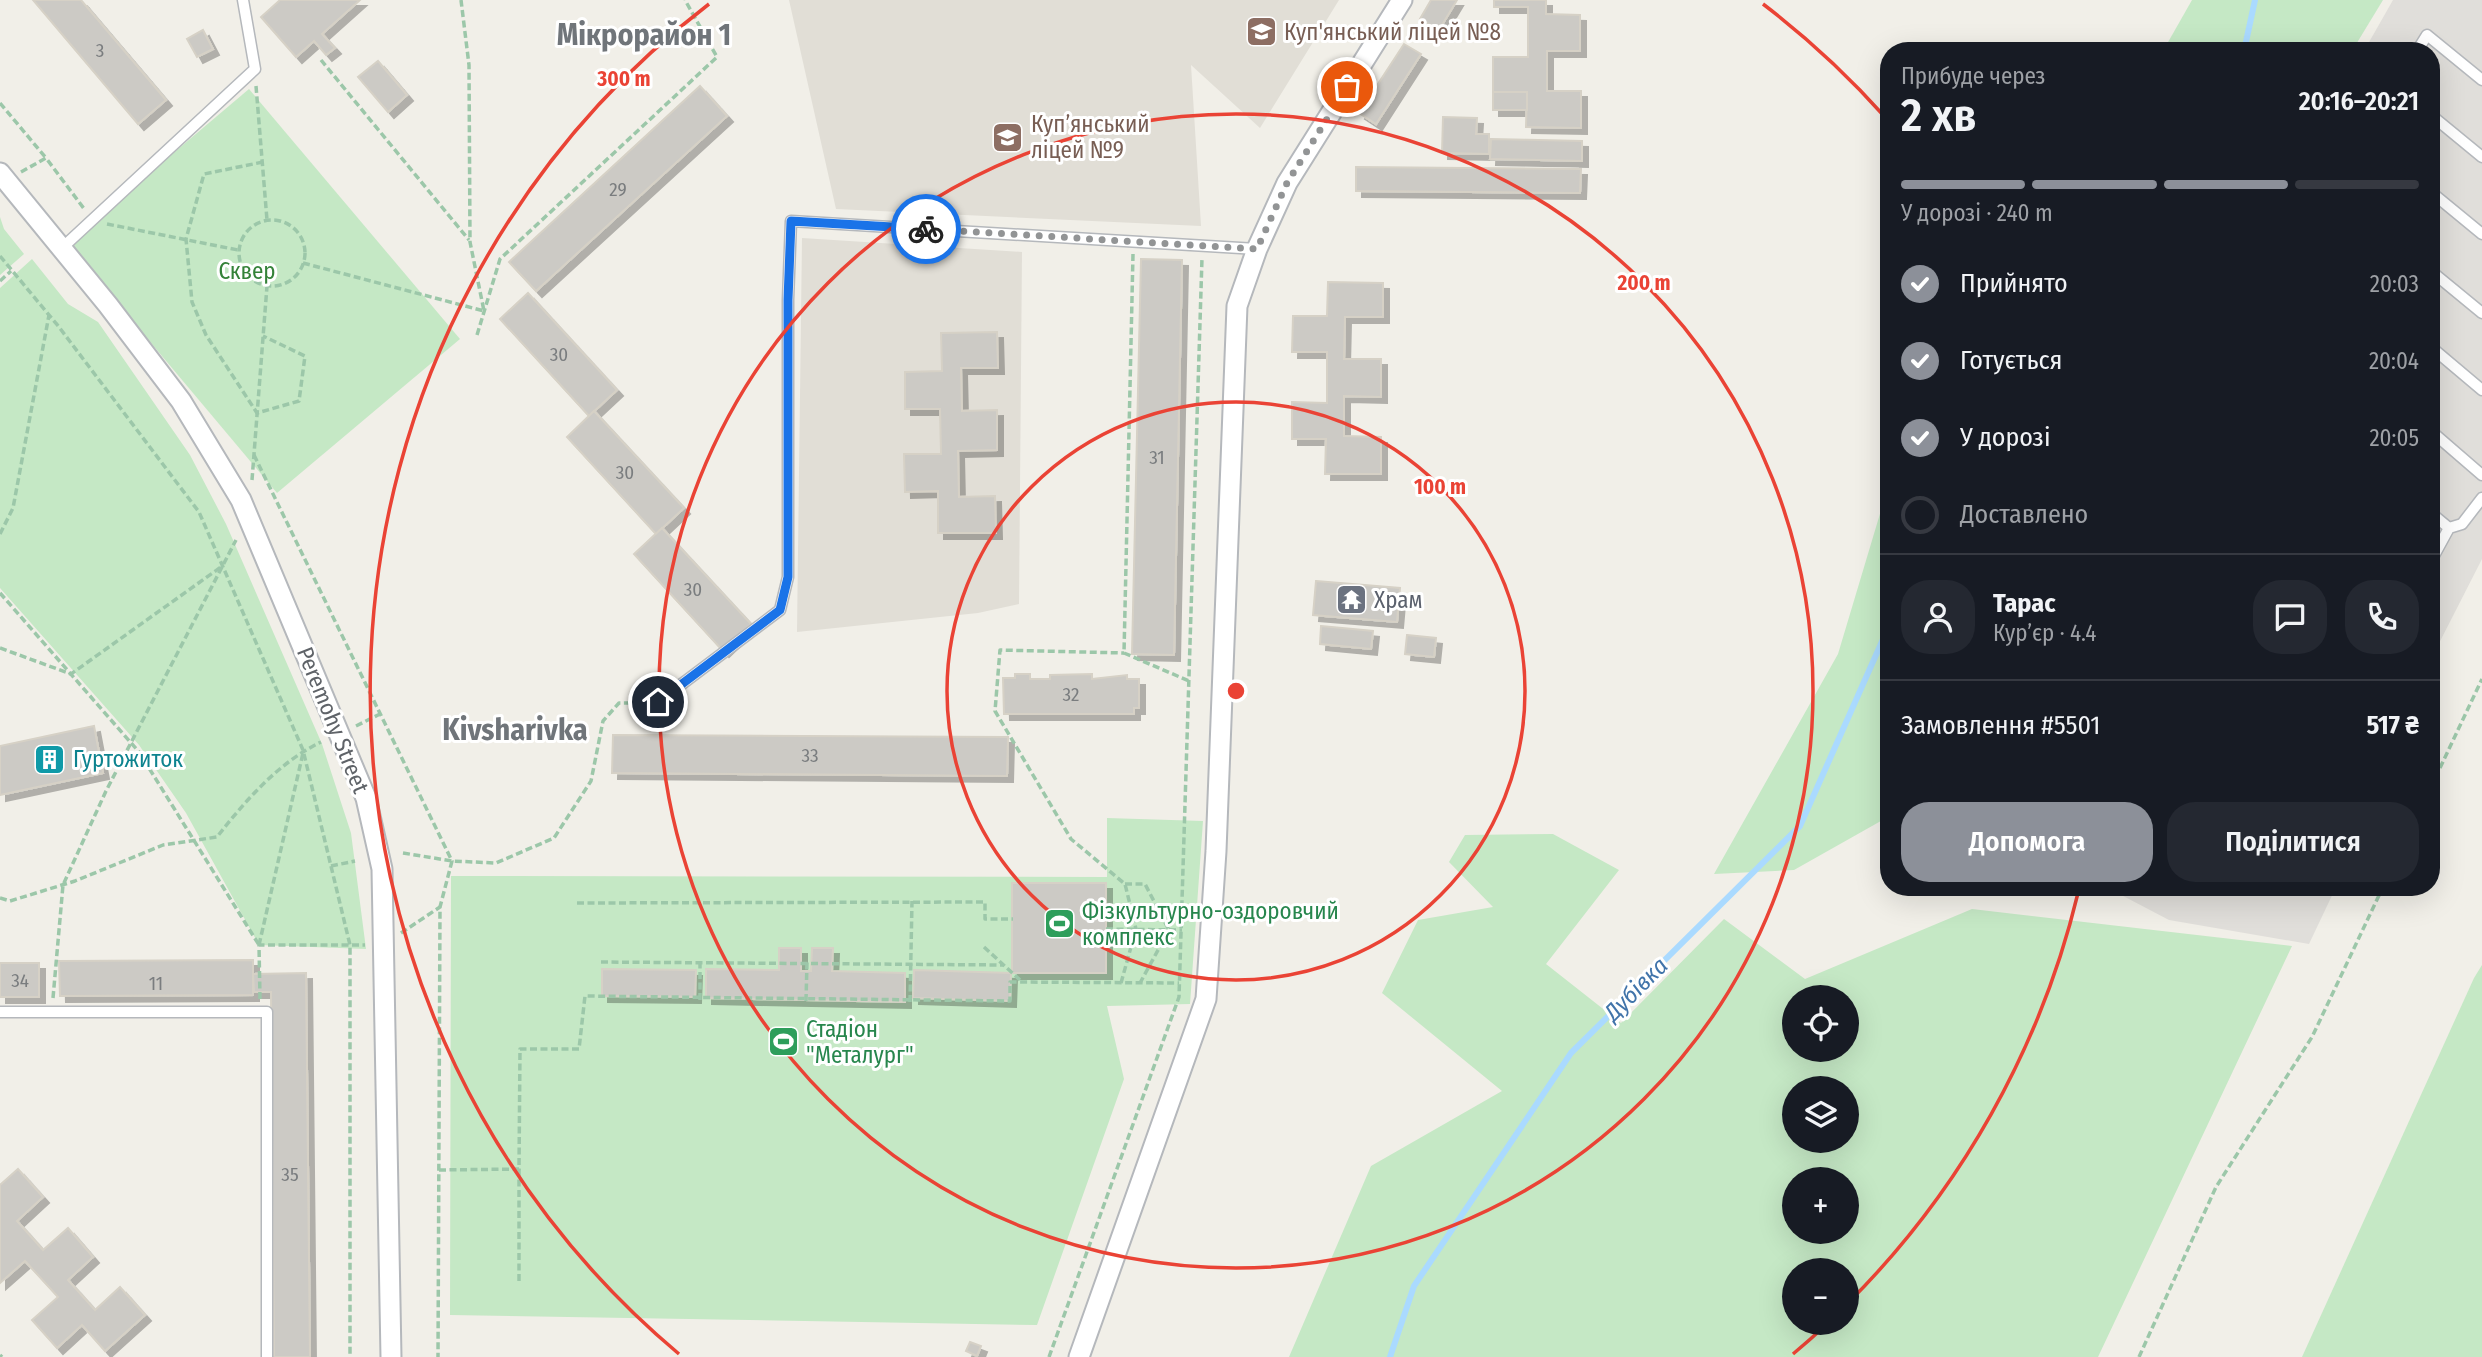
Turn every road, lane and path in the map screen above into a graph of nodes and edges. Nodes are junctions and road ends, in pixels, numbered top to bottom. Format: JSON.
{"nodes":[{"id":1,"x":243,"y":0,"type":"edge"},
{"id":2,"x":461,"y":0,"type":"edge"},
{"id":3,"x":685,"y":0,"type":"edge"},
{"id":4,"x":1402,"y":0,"type":"edge"},
{"id":5,"x":2423,"y":42,"type":"edge"},
{"id":6,"x":2436,"y":42,"type":"edge"},
{"id":7,"x":2440,"y":46,"type":"edge"},
{"id":8,"x":321,"y":61,"type":"dead end"},
{"id":9,"x":255,"y":69,"type":"junction"},
{"id":10,"x":2482,"y":80,"type":"edge"},
{"id":11,"x":0,"y":103,"type":"edge"},
{"id":12,"x":2440,"y":122,"type":"edge"},
{"id":13,"x":2482,"y":157,"type":"edge"},
{"id":14,"x":46,"y":158,"type":"dead end"},
{"id":15,"x":262,"y":162,"type":"junction"},
{"id":16,"x":0,"y":173,"type":"edge"},
{"id":17,"x":2440,"y":199,"type":"edge"},
{"id":18,"x":267,"y":220,"type":"junction"},
{"id":19,"x":2482,"y":234,"type":"edge"},
{"id":20,"x":1133,"y":241,"type":"junction"},
{"id":21,"x":470,"y":242,"type":"junction"},
{"id":22,"x":1202,"y":246,"type":"junction"},
{"id":23,"x":62,"y":247,"type":"junction"},
{"id":24,"x":1257,"y":249,"type":"junction"},
{"id":25,"x":0,"y":256,"type":"edge"},
{"id":26,"x":303,"y":263,"type":"junction"},
{"id":27,"x":12,"y":271,"type":"junction"},
{"id":28,"x":2440,"y":278,"type":"edge"},
{"id":29,"x":0,"y":281,"type":"edge"},
{"id":30,"x":267,"y":286,"type":"junction"},
{"id":31,"x":484,"y":311,"type":"junction"},
{"id":32,"x":2482,"y":313,"type":"edge"},
{"id":33,"x":49,"y":315,"type":"junction"},
{"id":34,"x":477,"y":335,"type":"dead end"},
{"id":35,"x":263,"y":336,"type":"junction"},
{"id":36,"x":2440,"y":355,"type":"edge"},
{"id":37,"x":2482,"y":390,"type":"edge"},
{"id":38,"x":257,"y":413,"type":"junction"},
{"id":39,"x":2440,"y":439,"type":"edge"},
{"id":40,"x":2482,"y":475,"type":"edge"},
{"id":41,"x":2482,"y":498,"type":"edge"},
{"id":42,"x":249,"y":515,"type":"junction"},
{"id":43,"x":2440,"y":520,"type":"edge"},
{"id":44,"x":2449,"y":528,"type":"junction"},
{"id":45,"x":0,"y":534,"type":"edge"},
{"id":46,"x":2440,"y":544,"type":"edge"},
{"id":47,"x":223,"y":565,"type":"junction"},
{"id":48,"x":0,"y":593,"type":"edge"},
{"id":49,"x":0,"y":648,"type":"edge"},
{"id":50,"x":1124,"y":653,"type":"junction"},
{"id":51,"x":71,"y":674,"type":"junction"},
{"id":52,"x":2482,"y":678,"type":"edge"},
{"id":53,"x":1189,"y":681,"type":"junction"},
{"id":54,"x":658,"y":702,"type":"joint"},
{"id":55,"x":380,"y":714,"type":"dead end"},
{"id":56,"x":333,"y":736,"type":"junction"},
{"id":57,"x":131,"y":743,"type":"junction"},
{"id":58,"x":303,"y":750,"type":"junction"},
{"id":59,"x":2440,"y":768,"type":"edge"},
{"id":60,"x":194,"y":841,"type":"junction"},
{"id":61,"x":404,"y":853,"type":"dead end"},
{"id":62,"x":355,"y":861,"type":"dead end"},
{"id":63,"x":331,"y":866,"type":"junction"},
{"id":64,"x":1125,"y":884,"type":"junction"},
{"id":65,"x":62,"y":885,"type":"junction"},
{"id":66,"x":2379,"y":896,"type":"edge"},
{"id":67,"x":0,"y":898,"type":"edge"},
{"id":68,"x":912,"y":901,"type":"junction"},
{"id":69,"x":577,"y":903,"type":"dead end"},
{"id":70,"x":440,"y":907,"type":"dead end"},
{"id":71,"x":1013,"y":919,"type":"dead end"},
{"id":72,"x":1106,"y":929,"type":"dead end"},
{"id":73,"x":1136,"y":929,"type":"junction"},
{"id":74,"x":1169,"y":930,"type":"junction"},
{"id":75,"x":1182,"y":930,"type":"junction"},
{"id":76,"x":384,"y":944,"type":"junction"},
{"id":77,"x":259,"y":945,"type":"junction"},
{"id":78,"x":350,"y":945,"type":"junction"},
{"id":79,"x":984,"y":947,"type":"dead end"},
{"id":80,"x":601,"y":962,"type":"dead end"},
{"id":81,"x":700,"y":962,"type":"junction"},
{"id":82,"x":807,"y":962,"type":"junction"},
{"id":83,"x":911,"y":962,"type":"junction"},
{"id":84,"x":1003,"y":965,"type":"junction"},
{"id":85,"x":1022,"y":982,"type":"junction"},
{"id":86,"x":1121,"y":983,"type":"junction"},
{"id":87,"x":1140,"y":983,"type":"junction"},
{"id":88,"x":1179,"y":983,"type":"junction"},
{"id":89,"x":700,"y":998,"type":"junction"},
{"id":90,"x":806,"y":1000,"type":"junction"},
{"id":91,"x":910,"y":1000,"type":"junction"},
{"id":92,"x":51,"y":1011,"type":"junction"},
{"id":93,"x":0,"y":1012,"type":"edge"},
{"id":94,"x":260,"y":1012,"type":"junction"},
{"id":95,"x":519,"y":1169,"type":"junction"},
{"id":96,"x":439,"y":1170,"type":"dead end"},
{"id":97,"x":519,"y":1281,"type":"dead end"},
{"id":98,"x":267,"y":1357,"type":"edge"},
{"id":99,"x":350,"y":1357,"type":"edge"},
{"id":100,"x":391,"y":1357,"type":"edge"},
{"id":101,"x":1049,"y":1357,"type":"edge"},
{"id":102,"x":1079,"y":1357,"type":"edge"},
{"id":103,"x":2139,"y":1357,"type":"edge"}],
"edges":[{"from":1,"to":9,"type":"lane"},
{"from":2,"to":21,"type":"path"},
{"from":3,"to":31,"type":"path"},
{"from":4,"to":24,"type":"street"},
{"from":5,"to":6,"type":"lane"},
{"from":7,"to":10,"type":"lane"},
{"from":8,"to":21,"type":"path"},
{"from":9,"to":15,"type":"path"},
{"from":9,"to":23,"type":"lane"},
{"from":11,"to":14,"type":"path"},
{"from":12,"to":13,"type":"lane"},
{"from":15,"to":18,"type":"path"},
{"from":15,"to":38,"type":"path"},
{"from":16,"to":23,"type":"street","name":"Peremohy Street"},
{"from":17,"to":19,"type":"lane"},
{"from":18,"to":26,"type":"path"},
{"from":18,"to":30,"type":"path"},
{"from":20,"to":22,"type":"lane"},
{"from":20,"to":50,"type":"path"},
{"from":20,"to":54,"type":"lane"},
{"from":21,"to":31,"type":"path"},
{"from":22,"to":24,"type":"lane"},
{"from":22,"to":53,"type":"path"},
{"from":23,"to":42,"type":"street","name":"Peremohy Street"},
{"from":24,"to":102,"type":"street"},
{"from":25,"to":27,"type":"path"},
{"from":26,"to":30,"type":"path"},
{"from":26,"to":31,"type":"path"},
{"from":27,"to":29,"type":"path"},
{"from":27,"to":33,"type":"path"},
{"from":28,"to":32,"type":"lane"},
{"from":30,"to":35,"type":"path"},
{"from":31,"to":34,"type":"path"},
{"from":33,"to":45,"type":"path"},
{"from":33,"to":47,"type":"path"},
{"from":35,"to":38,"type":"path"},
{"from":35,"to":38,"type":"path"},
{"from":36,"to":37,"type":"lane"},
{"from":38,"to":42,"type":"path"},
{"from":39,"to":40,"type":"lane"},
{"from":41,"to":44,"type":"lane"},
{"from":42,"to":47,"type":"path"},
{"from":42,"to":56,"type":"street","name":"Peremohy Street"},
{"from":43,"to":44,"type":"lane"},
{"from":44,"to":46,"type":"lane"},
{"from":47,"to":51,"type":"path"},
{"from":47,"to":57,"type":"path"},
{"from":47,"to":58,"type":"path"},
{"from":48,"to":51,"type":"path"},
{"from":49,"to":51,"type":"path"},
{"from":50,"to":53,"type":"path"},
{"from":50,"to":64,"type":"path"},
{"from":51,"to":57,"type":"path"},
{"from":52,"to":59,"type":"path"},
{"from":53,"to":75,"type":"path"},
{"from":54,"to":61,"type":"path"},
{"from":55,"to":56,"type":"path"},
{"from":56,"to":58,"type":"path"},
{"from":56,"to":76,"type":"street","name":"Peremohy Street"},
{"from":57,"to":60,"type":"path"},
{"from":57,"to":65,"type":"path"},
{"from":58,"to":60,"type":"path"},
{"from":58,"to":63,"type":"path"},
{"from":58,"to":77,"type":"path"},
{"from":60,"to":65,"type":"path"},
{"from":60,"to":77,"type":"path"},
{"from":62,"to":63,"type":"path"},
{"from":63,"to":78,"type":"path"},
{"from":64,"to":73,"type":"path"},
{"from":64,"to":74,"type":"path"},
{"from":65,"to":67,"type":"path"},
{"from":65,"to":92,"type":"path"},
{"from":66,"to":103,"type":"path"},
{"from":68,"to":69,"type":"path"},
{"from":68,"to":71,"type":"path"},
{"from":68,"to":83,"type":"path"},
{"from":70,"to":76,"type":"path"},
{"from":72,"to":73,"type":"path"},
{"from":73,"to":74,"type":"path"},
{"from":73,"to":86,"type":"path"},
{"from":74,"to":75,"type":"path"},
{"from":74,"to":87,"type":"path"},
{"from":75,"to":88,"type":"path"},
{"from":76,"to":78,"type":"path"},
{"from":76,"to":100,"type":"street","name":"Peremohy Street"},
{"from":77,"to":78,"type":"path"},
{"from":77,"to":94,"type":"path"},
{"from":78,"to":99,"type":"path"},
{"from":79,"to":84,"type":"path"},
{"from":80,"to":81,"type":"path"},
{"from":81,"to":82,"type":"path"},
{"from":81,"to":89,"type":"path"},
{"from":82,"to":83,"type":"path"},
{"from":82,"to":90,"type":"path"},
{"from":83,"to":84,"type":"path"},
{"from":83,"to":91,"type":"path"},
{"from":84,"to":85,"type":"path"},
{"from":85,"to":86,"type":"path"},
{"from":85,"to":91,"type":"path"},
{"from":86,"to":87,"type":"path"},
{"from":87,"to":88,"type":"path"},
{"from":88,"to":101,"type":"path"},
{"from":89,"to":90,"type":"path"},
{"from":89,"to":95,"type":"path"},
{"from":90,"to":91,"type":"path"},
{"from":92,"to":93,"type":"lane"},
{"from":92,"to":94,"type":"lane"},
{"from":94,"to":98,"type":"lane"},
{"from":95,"to":96,"type":"path"},
{"from":95,"to":97,"type":"path"}]}
